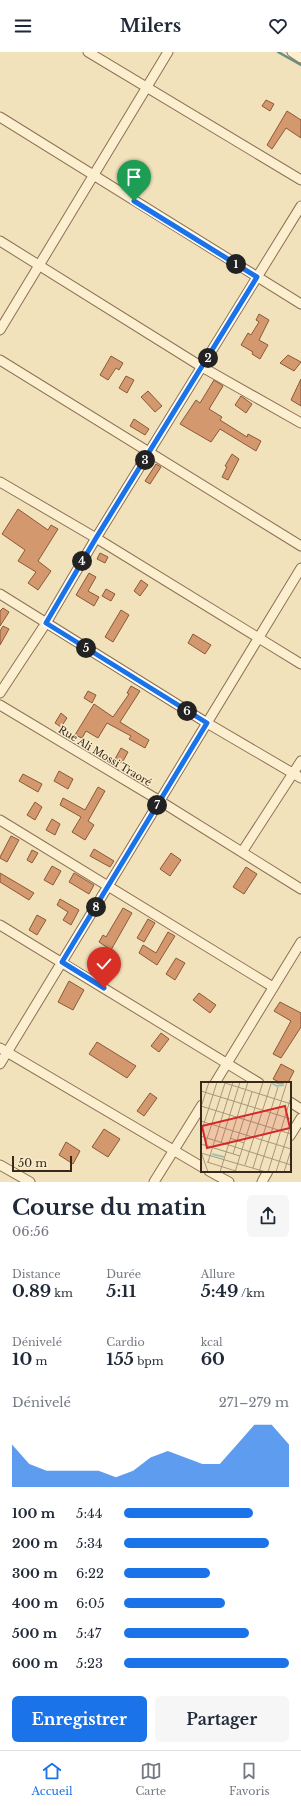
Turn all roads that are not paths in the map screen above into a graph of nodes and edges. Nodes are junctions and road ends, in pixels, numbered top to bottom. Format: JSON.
{"nodes":[{"id":1,"x":88,"y":52,"type":"edge"},
{"id":2,"x":168,"y":52,"type":"edge"},
{"id":3,"x":292,"y":52,"type":"edge"},
{"id":4,"x":301,"y":58,"type":"edge"},
{"id":5,"x":147,"y":87,"type":"junction"},
{"id":6,"x":0,"y":117,"type":"edge"},
{"id":7,"x":93,"y":176,"type":"junction"},
{"id":8,"x":301,"y":180,"type":"edge"},
{"id":9,"x":301,"y":206,"type":"edge"},
{"id":10,"x":0,"y":241,"type":"edge"},
{"id":11,"x":40,"y":265,"type":"junction"},
{"id":12,"x":257,"y":277,"type":"junction"},
{"id":13,"x":301,"y":304,"type":"edge"},
{"id":14,"x":0,"y":330,"type":"edge"},
{"id":15,"x":0,"y":360,"type":"edge"},
{"id":16,"x":202,"y":366,"type":"junction"},
{"id":17,"x":301,"y":424,"type":"edge"},
{"id":18,"x":149,"y":453,"type":"junction"},
{"id":19,"x":0,"y":482,"type":"edge"},
{"id":20,"x":96,"y":538,"type":"junction"},
{"id":21,"x":301,"y":546,"type":"edge"},
{"id":22,"x":301,"y":568,"type":"edge"},
{"id":23,"x":0,"y":594,"type":"edge"},
{"id":24,"x":46,"y":623,"type":"junction"},
{"id":25,"x":258,"y":639,"type":"junction"},
{"id":26,"x":301,"y":664,"type":"edge"},
{"id":27,"x":0,"y":693,"type":"edge"},
{"id":28,"x":0,"y":706,"type":"edge"},
{"id":29,"x":207,"y":723,"type":"junction"},
{"id":30,"x":301,"y":762,"type":"edge"},
{"id":31,"x":297,"y":776,"type":"edge"},
{"id":32,"x":160,"y":801,"type":"junction"},
{"id":33,"x":0,"y":820,"type":"edge"},
{"id":34,"x":242,"y":852,"type":"junction"},
{"id":35,"x":109,"y":886,"type":"junction"},
{"id":36,"x":301,"y":889,"type":"edge"},
{"id":37,"x":0,"y":926,"type":"edge"},
{"id":38,"x":301,"y":942,"type":"edge"},
{"id":39,"x":62,"y":962,"type":"junction"},
{"id":40,"x":273,"y":987,"type":"junction"},
{"id":41,"x":3,"y":1051,"type":"edge"},
{"id":42,"x":227,"y":1063,"type":"junction"},
{"id":43,"x":0,"y":1064,"type":"edge"},
{"id":44,"x":216,"y":1082,"type":"edge"},
{"id":45,"x":257,"y":1082,"type":"edge"},
{"id":46,"x":291,"y":1103,"type":"edge"},
{"id":47,"x":201,"y":1107,"type":"edge"},
{"id":48,"x":301,"y":1109,"type":"edge"},
{"id":49,"x":301,"y":1118,"type":"edge"},
{"id":50,"x":291,"y":1134,"type":"edge"},
{"id":51,"x":174,"y":1151,"type":"junction"},
{"id":52,"x":0,"y":1165,"type":"edge"},
{"id":53,"x":201,"y":1166,"type":"edge"},
{"id":54,"x":211,"y":1172,"type":"edge"},
{"id":55,"x":267,"y":1172,"type":"edge"},
{"id":56,"x":30,"y":1182,"type":"edge"},
{"id":57,"x":154,"y":1182,"type":"edge"},
{"id":58,"x":228,"y":1182,"type":"edge"},
{"id":59,"x":262,"y":1182,"type":"edge"}],
"edges":[{"from":1,"to":5,"type":"street"},
{"from":2,"to":5,"type":"street"},
{"from":3,"to":4,"type":"street"},
{"from":5,"to":7,"type":"street"},
{"from":5,"to":8,"type":"street"},
{"from":6,"to":7,"type":"street"},
{"from":7,"to":11,"type":"street"},
{"from":7,"to":12,"type":"street"},
{"from":9,"to":12,"type":"street"},
{"from":10,"to":11,"type":"street"},
{"from":11,"to":14,"type":"street"},
{"from":11,"to":16,"type":"street"},
{"from":12,"to":13,"type":"street"},
{"from":12,"to":16,"type":"street"},
{"from":15,"to":18,"type":"street"},
{"from":16,"to":17,"type":"street"},
{"from":16,"to":18,"type":"street"},
{"from":18,"to":20,"type":"street"},
{"from":18,"to":21,"type":"street"},
{"from":19,"to":20,"type":"street"},
{"from":20,"to":24,"type":"street"},
{"from":20,"to":25,"type":"street"},
{"from":22,"to":25,"type":"street"},
{"from":23,"to":24,"type":"street"},
{"from":24,"to":27,"type":"street"},
{"from":24,"to":29,"type":"street"},
{"from":25,"to":26,"type":"street"},
{"from":25,"to":29,"type":"street"},
{"from":28,"to":32,"type":"street","name":"Rue Ali Mossi Traoré"},
{"from":29,"to":31,"type":"street"},
{"from":29,"to":32,"type":"street"},
{"from":30,"to":31,"type":"street"},
{"from":31,"to":34,"type":"street"},
{"from":32,"to":34,"type":"street","name":"Rue Ali Mossi Traoré"},
{"from":32,"to":35,"type":"street"},
{"from":33,"to":35,"type":"street"},
{"from":34,"to":36,"type":"street","name":"Rue Ali Mossi Traoré"},
{"from":35,"to":39,"type":"street"},
{"from":35,"to":40,"type":"street"},
{"from":37,"to":39,"type":"street"},
{"from":38,"to":40,"type":"street"},
{"from":39,"to":41,"type":"street"},
{"from":39,"to":42,"type":"street"},
{"from":40,"to":42,"type":"street"},
{"from":41,"to":43,"type":"street"},
{"from":41,"to":51,"type":"street"},
{"from":42,"to":44,"type":"street"},
{"from":42,"to":45,"type":"street"},
{"from":46,"to":48,"type":"street"},
{"from":47,"to":51,"type":"street"},
{"from":49,"to":50,"type":"street"},
{"from":51,"to":53,"type":"street"},
{"from":51,"to":57,"type":"street"},
{"from":52,"to":56,"type":"street"},
{"from":54,"to":58,"type":"street"},
{"from":55,"to":59,"type":"street"}]}
